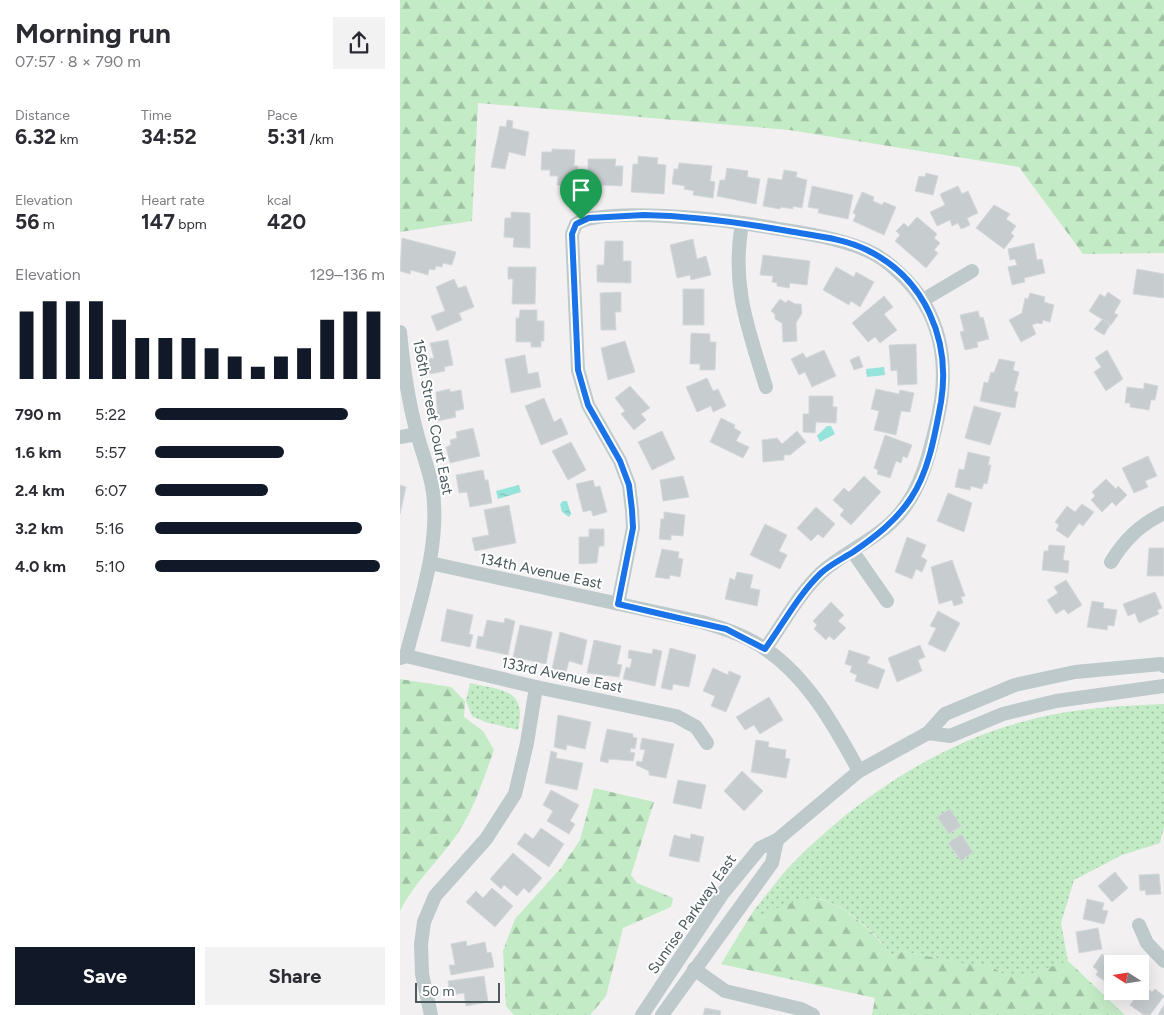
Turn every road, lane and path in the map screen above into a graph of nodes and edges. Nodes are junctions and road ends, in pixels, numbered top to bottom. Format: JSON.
{"nodes":[{"id":1,"x":742,"y":223,"type":"junction"},
{"id":2,"x":972,"y":271,"type":"dead end"},
{"id":3,"x":923,"y":300,"type":"junction"},
{"id":4,"x":400,"y":332,"type":"edge"},
{"id":5,"x":766,"y":387,"type":"dead end"},
{"id":6,"x":417,"y":434,"type":"junction"},
{"id":7,"x":400,"y":437,"type":"edge"},
{"id":8,"x":1164,"y":513,"type":"edge"},
{"id":9,"x":853,"y":552,"type":"junction"},
{"id":10,"x":1111,"y":562,"type":"dead end"},
{"id":11,"x":430,"y":563,"type":"junction"},
{"id":12,"x":887,"y":601,"type":"dead end"},
{"id":13,"x":618,"y":604,"type":"junction"},
{"id":14,"x":765,"y":649,"type":"junction"},
{"id":15,"x":403,"y":657,"type":"edge"},
{"id":16,"x":1164,"y":666,"type":"edge"},
{"id":17,"x":1164,"y":686,"type":"edge"},
{"id":18,"x":536,"y":687,"type":"junction"},
{"id":19,"x":928,"y":733,"type":"junction"},
{"id":20,"x":707,"y":743,"type":"dead end"},
{"id":21,"x":859,"y":770,"type":"junction"},
{"id":22,"x":776,"y":840,"type":"junction"},
{"id":23,"x":1139,"y":925,"type":"dead end"},
{"id":24,"x":1164,"y":961,"type":"edge"},
{"id":25,"x":694,"y":969,"type":"junction"},
{"id":26,"x":431,"y":1015,"type":"edge"},
{"id":27,"x":642,"y":1015,"type":"edge"},
{"id":28,"x":662,"y":1015,"type":"edge"},
{"id":29,"x":813,"y":1015,"type":"edge"}],
"edges":[{"from":1,"to":3,"type":"street"},
{"from":1,"to":5,"type":"street"},
{"from":1,"to":13,"type":"street"},
{"from":2,"to":3,"type":"street"},
{"from":3,"to":9,"type":"street"},
{"from":4,"to":6,"type":"street","name":"156th Street Court East"},
{"from":6,"to":7,"type":"street"},
{"from":6,"to":11,"type":"street","name":"156th Street Court East"},
{"from":8,"to":10,"type":"street"},
{"from":9,"to":12,"type":"street"},
{"from":9,"to":14,"type":"street"},
{"from":11,"to":13,"type":"street","name":"134th Avenue East"},
{"from":11,"to":15,"type":"street","name":"156th Street Court East"},
{"from":13,"to":14,"type":"street","name":"134th Avenue East"},
{"from":14,"to":21,"type":"street","name":"134th Avenue East"},
{"from":15,"to":18,"type":"street","name":"133rd Avenue East"},
{"from":16,"to":19,"type":"street"},
{"from":17,"to":19,"type":"street"},
{"from":18,"to":20,"type":"street","name":"133rd Avenue East"},
{"from":18,"to":26,"type":"street"},
{"from":19,"to":21,"type":"street"},
{"from":21,"to":22,"type":"street","name":"Sunrise Parkway East"},
{"from":22,"to":25,"type":"street"},
{"from":22,"to":27,"type":"street","name":"Sunrise Parkway East"},
{"from":23,"to":24,"type":"street"},
{"from":25,"to":28,"type":"street"},
{"from":25,"to":29,"type":"street"}]}
